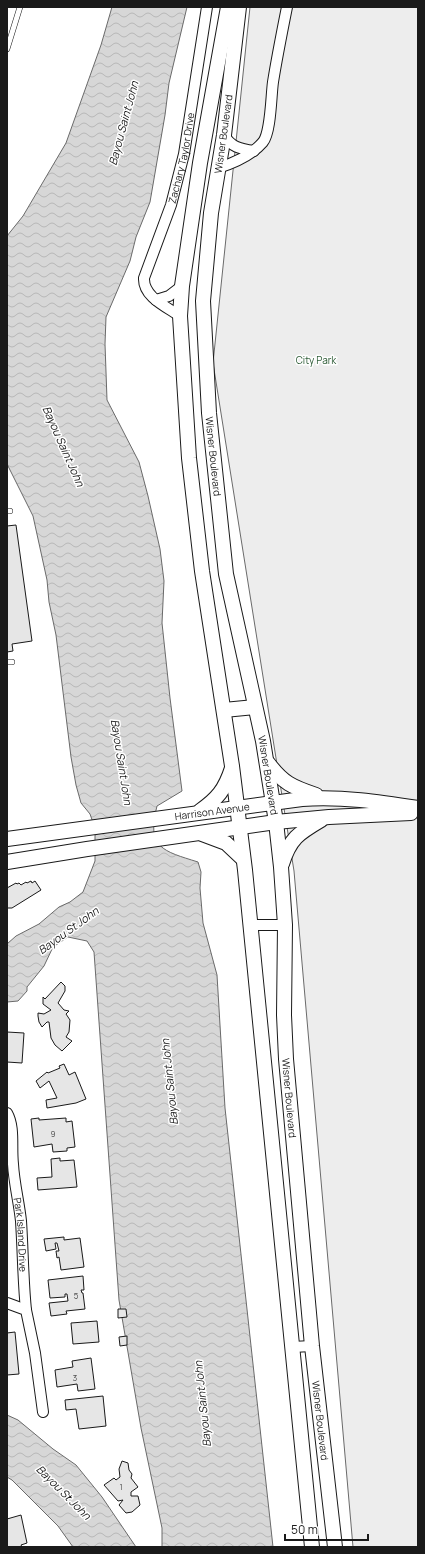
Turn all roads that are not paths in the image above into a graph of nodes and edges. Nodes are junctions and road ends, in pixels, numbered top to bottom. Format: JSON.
{"nodes":[{"id":1,"x":20,"y":7,"type":"edge"},
{"id":2,"x":207,"y":7,"type":"edge"},
{"id":3,"x":228,"y":7,"type":"edge"},
{"id":4,"x":239,"y":7,"type":"edge"},
{"id":5,"x":287,"y":7,"type":"edge"},
{"id":6,"x":7,"y":49,"type":"edge"},
{"id":7,"x":224,"y":135,"type":"junction"},
{"id":8,"x":254,"y":151,"type":"junction"},
{"id":9,"x":218,"y":168,"type":"junction"},
{"id":10,"x":182,"y":286,"type":"junction"},
{"id":11,"x":156,"y":300,"type":"junction"},
{"id":12,"x":180,"y":316,"type":"junction"},
{"id":13,"x":209,"y":413,"type":"junction"},
{"id":14,"x":186,"y":414,"type":"junction"},
{"id":15,"x":255,"y":707,"type":"junction"},
{"id":16,"x":224,"y":710,"type":"junction"},
{"id":17,"x":266,"y":761,"type":"junction"},
{"id":18,"x":232,"y":766,"type":"junction"},
{"id":19,"x":322,"y":797,"type":"junction"},
{"id":20,"x":273,"y":802,"type":"junction"},
{"id":21,"x":237,"y":807,"type":"junction"},
{"id":22,"x":418,"y":808,"type":"edge"},
{"id":23,"x":418,"y":812,"type":"edge"},
{"id":24,"x":197,"y":813,"type":"junction"},
{"id":25,"x":329,"y":816,"type":"junction"},
{"id":26,"x":276,"y":822,"type":"junction"},
{"id":27,"x":240,"y":828,"type":"junction"},
{"id":28,"x":200,"y":834,"type":"junction"},
{"id":29,"x":7,"y":839,"type":"edge"},
{"id":30,"x":244,"y":859,"type":"junction"},
{"id":31,"x":7,"y":862,"type":"edge"},
{"id":32,"x":281,"y":867,"type":"junction"},
{"id":33,"x":250,"y":925,"type":"junction"},
{"id":34,"x":285,"y":925,"type":"junction"},
{"id":35,"x":7,"y":1112,"type":"edge"},
{"id":36,"x":7,"y":1304,"type":"edge"},
{"id":37,"x":26,"y":1310,"type":"junction"},
{"id":38,"x":312,"y":1346,"type":"junction"},
{"id":39,"x":292,"y":1347,"type":"junction"},
{"id":40,"x":43,"y":1412,"type":"dead end"},
{"id":41,"x":312,"y":1547,"type":"edge"},
{"id":42,"x":335,"y":1547,"type":"edge"}],
"edges":[{"from":1,"to":6,"type":"lane"},
{"from":2,"to":11,"type":"street","name":"Zachary Taylor Drive"},
{"from":3,"to":10,"type":"street","name":"Wisner Boulevard"},
{"from":4,"to":7,"type":"street","name":"Wisner Boulevard"},
{"from":5,"to":8,"type":"street"},
{"from":7,"to":8,"type":"street"},
{"from":7,"to":9,"type":"street","name":"Wisner Boulevard"},
{"from":8,"to":9,"type":"street"},
{"from":9,"to":13,"type":"street","name":"Wisner Boulevard"},
{"from":10,"to":11,"type":"street"},
{"from":10,"to":12,"type":"street","name":"Wisner Boulevard"},
{"from":11,"to":12,"type":"street","name":"Zachary Taylor Drive"},
{"from":12,"to":14,"type":"street","name":"Wisner Boulevard"},
{"from":13,"to":14,"type":"street"},
{"from":13,"to":15,"type":"street","name":"Wisner Boulevard"},
{"from":14,"to":16,"type":"street","name":"Wisner Boulevard"},
{"from":15,"to":16,"type":"street"},
{"from":15,"to":17,"type":"street","name":"Wisner Boulevard"},
{"from":16,"to":18,"type":"street","name":"Wisner Boulevard"},
{"from":17,"to":19,"type":"street"},
{"from":17,"to":20,"type":"street","name":"Wisner Boulevard"},
{"from":18,"to":21,"type":"street","name":"Wisner Boulevard"},
{"from":18,"to":24,"type":"street"},
{"from":19,"to":20,"type":"street","name":"Harrison Avenue"},
{"from":19,"to":22,"type":"street","name":"Harrison Avenue"},
{"from":20,"to":21,"type":"street","name":"Harrison Avenue"},
{"from":20,"to":26,"type":"street","name":"Wisner Boulevard"},
{"from":21,"to":24,"type":"street","name":"Harrison Avenue"},
{"from":21,"to":27,"type":"street","name":"Wisner Boulevard"},
{"from":23,"to":25,"type":"street","name":"Harrison Avenue"},
{"from":24,"to":29,"type":"street","name":"Harrison Avenue"},
{"from":25,"to":26,"type":"street","name":"Harrison Avenue"},
{"from":25,"to":32,"type":"street"},
{"from":26,"to":27,"type":"street","name":"Harrison Avenue"},
{"from":26,"to":32,"type":"street","name":"Wisner Boulevard"},
{"from":27,"to":28,"type":"street","name":"Harrison Avenue"},
{"from":27,"to":30,"type":"street","name":"Wisner Boulevard"},
{"from":28,"to":30,"type":"street"},
{"from":28,"to":31,"type":"street","name":"Harrison Avenue"},
{"from":30,"to":33,"type":"street","name":"Wisner Boulevard"},
{"from":32,"to":34,"type":"street","name":"Wisner Boulevard"},
{"from":33,"to":34,"type":"street"},
{"from":33,"to":39,"type":"street","name":"Wisner Boulevard"},
{"from":34,"to":38,"type":"street","name":"Wisner Boulevard"},
{"from":35,"to":37,"type":"street","name":"Park Island Drive"},
{"from":36,"to":37,"type":"street"},
{"from":37,"to":40,"type":"street","name":"Park Island Drive"},
{"from":38,"to":39,"type":"street"},
{"from":38,"to":42,"type":"street","name":"Wisner Boulevard"},
{"from":39,"to":41,"type":"street","name":"Wisner Boulevard"}]}
